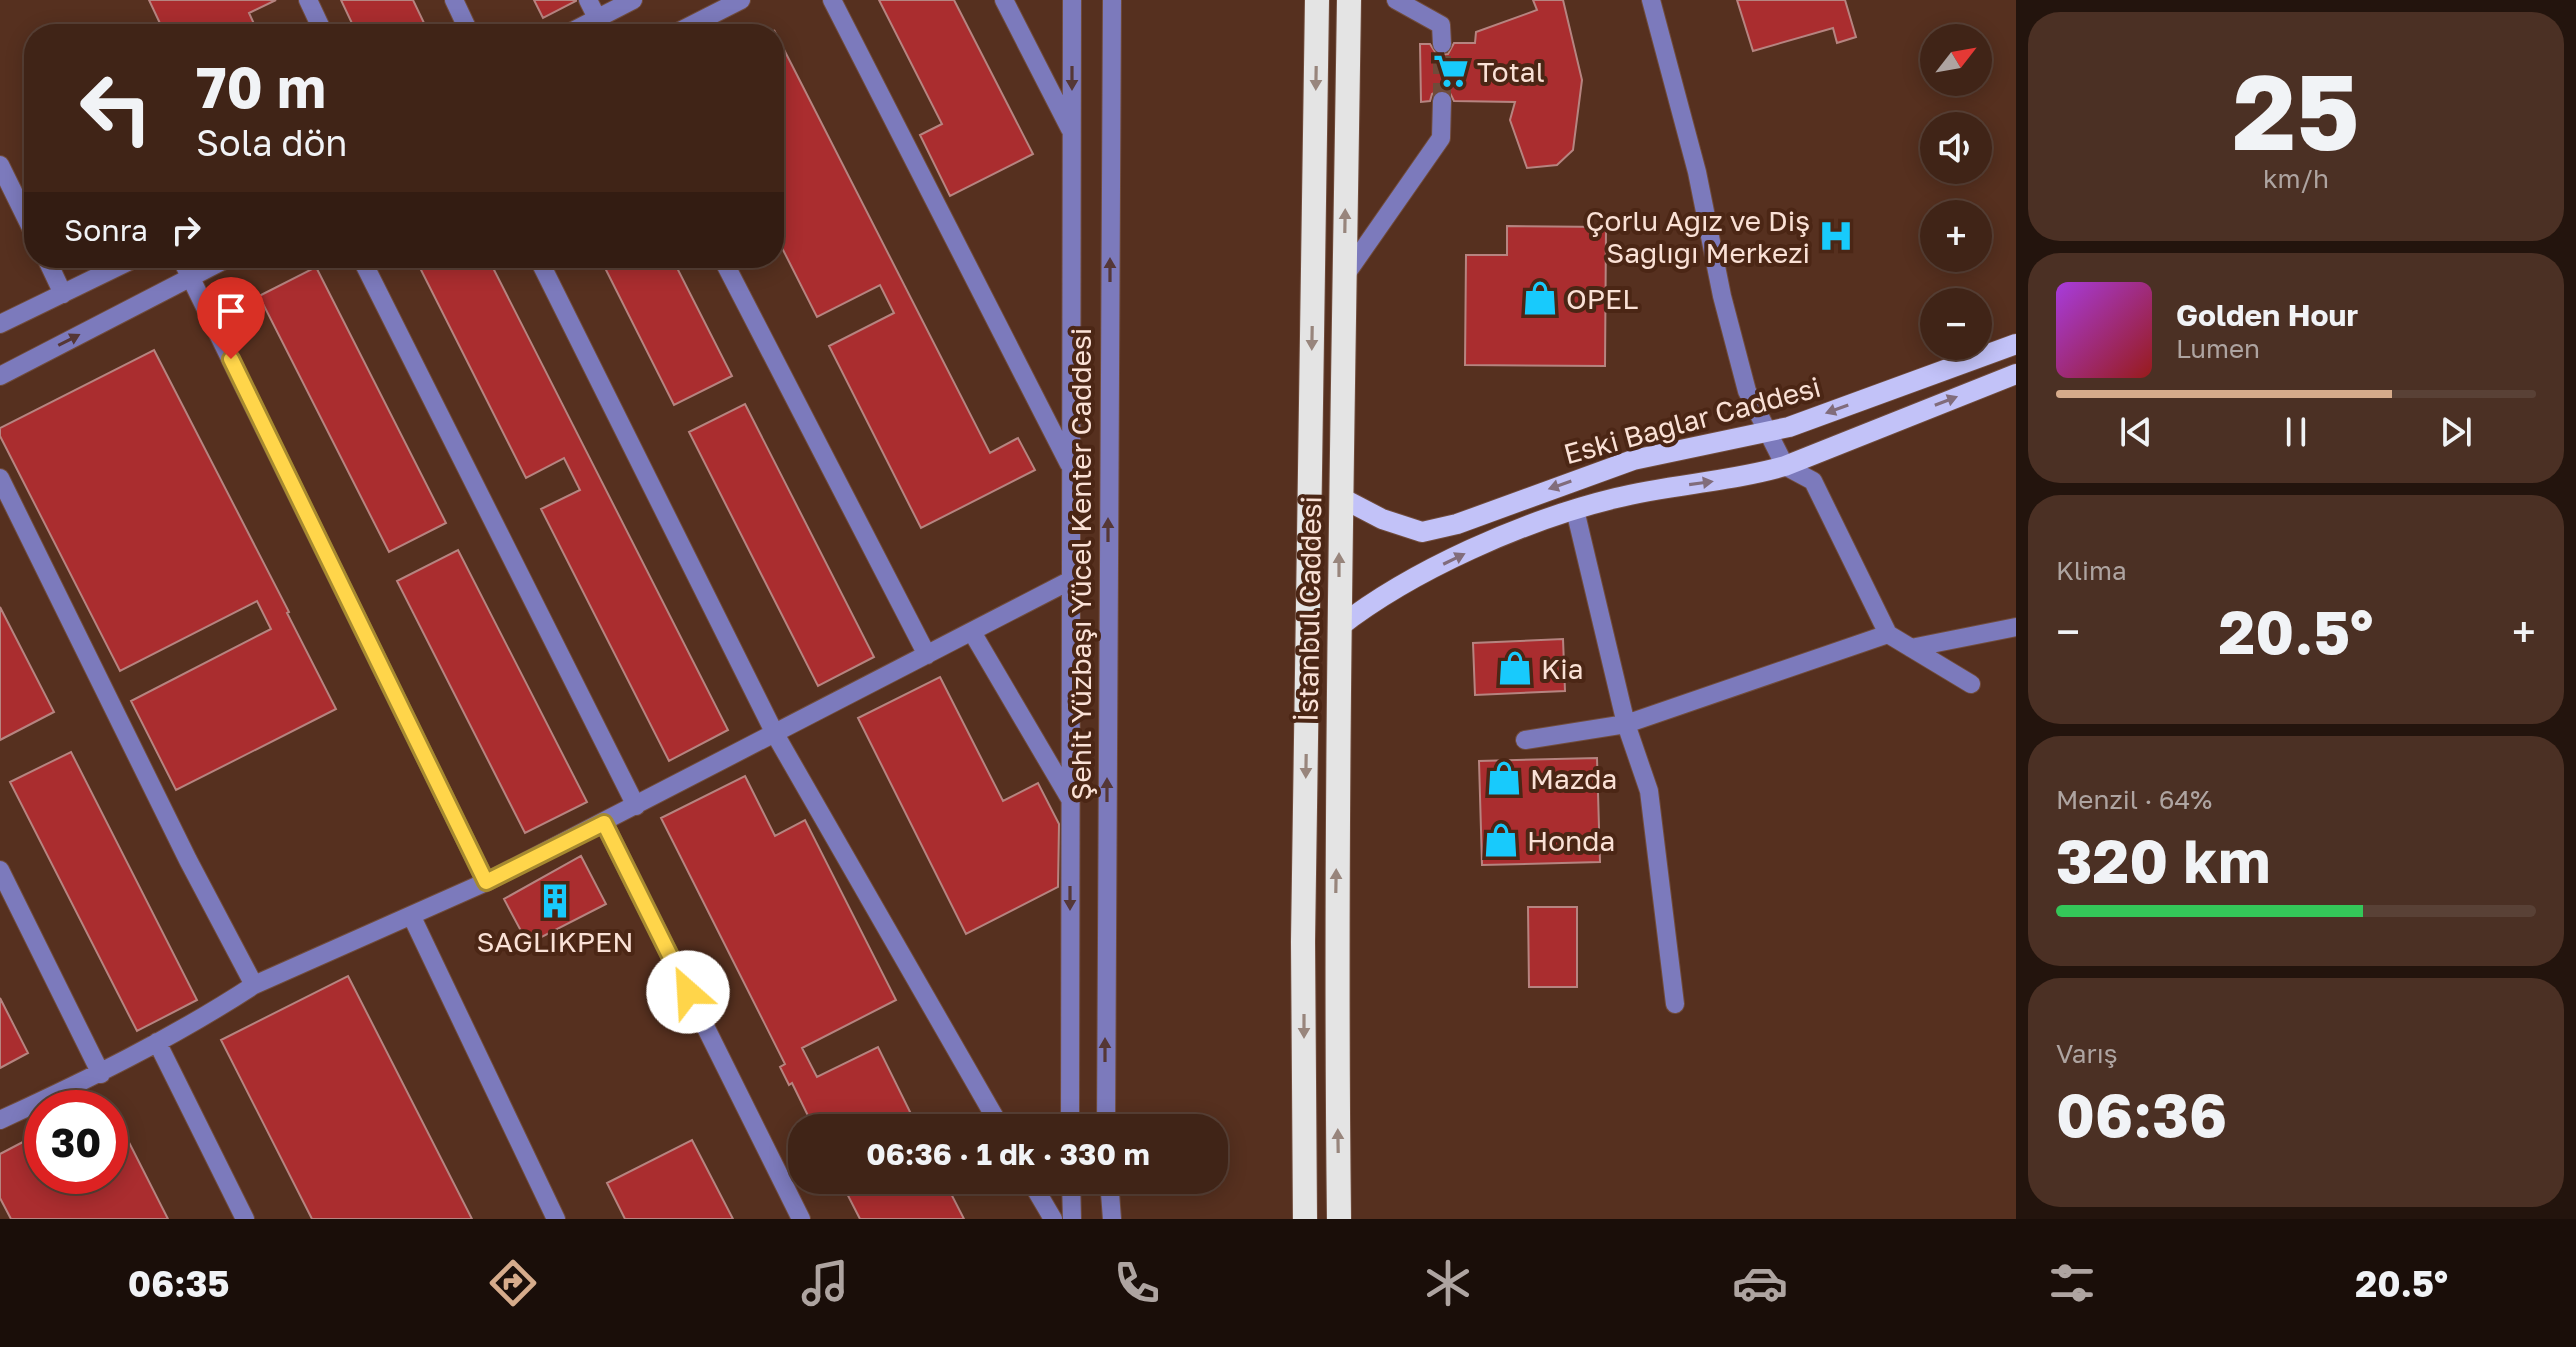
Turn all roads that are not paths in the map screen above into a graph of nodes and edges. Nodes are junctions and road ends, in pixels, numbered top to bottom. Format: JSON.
{"nodes":[{"id":1,"x":308,"y":0,"type":"edge"},
{"id":2,"x":454,"y":0,"type":"edge"},
{"id":3,"x":588,"y":0,"type":"edge"},
{"id":4,"x":633,"y":0,"type":"edge"},
{"id":5,"x":741,"y":0,"type":"edge"},
{"id":6,"x":832,"y":0,"type":"edge"},
{"id":7,"x":1004,"y":0,"type":"edge"},
{"id":8,"x":1072,"y":0,"type":"edge"},
{"id":9,"x":1112,"y":0,"type":"edge"},
{"id":10,"x":1317,"y":0,"type":"edge"},
{"id":11,"x":1349,"y":0,"type":"edge"},
{"id":12,"x":1359,"y":0,"type":"edge"},
{"id":13,"x":1396,"y":0,"type":"edge"},
{"id":14,"x":1651,"y":0,"type":"edge"},
{"id":15,"x":319,"y":24,"type":"edge"},
{"id":16,"x":465,"y":24,"type":"edge"},
{"id":17,"x":600,"y":24,"type":"edge"},
{"id":18,"x":603,"y":24,"type":"edge"},
{"id":19,"x":694,"y":24,"type":"edge"},
{"id":20,"x":1442,"y":44,"type":"tunnel mouth"},
{"id":21,"x":1442,"y":101,"type":"tunnel mouth"},
{"id":22,"x":1072,"y":131,"type":"junction"},
{"id":23,"x":0,"y":165,"type":"edge"},
{"id":24,"x":1346,"y":176,"type":"junction"},
{"id":25,"x":24,"y":214,"type":"edge"},
{"id":26,"x":51,"y":268,"type":"edge"},
{"id":27,"x":116,"y":268,"type":"edge"},
{"id":28,"x":186,"y":268,"type":"edge"},
{"id":29,"x":208,"y":268,"type":"edge"},
{"id":30,"x":366,"y":268,"type":"edge"},
{"id":31,"x":543,"y":268,"type":"edge"},
{"id":32,"x":727,"y":268,"type":"edge"},
{"id":33,"x":190,"y":277,"type":"junction"},
{"id":34,"x":1344,"y":277,"type":"junction"},
{"id":35,"x":63,"y":294,"type":"junction"},
{"id":36,"x":0,"y":324,"type":"edge"},
{"id":37,"x":2016,"y":344,"type":"edge"},
{"id":38,"x":2016,"y":374,"type":"edge"},
{"id":39,"x":0,"y":376,"type":"edge"},
{"id":40,"x":1767,"y":430,"type":"junction"},
{"id":41,"x":1785,"y":466,"type":"junction"},
{"id":42,"x":1071,"y":467,"type":"junction"},
{"id":43,"x":0,"y":478,"type":"edge"},
{"id":44,"x":1340,"y":497,"type":"junction"},
{"id":45,"x":1575,"y":510,"type":"junction"},
{"id":46,"x":1071,"y":580,"type":"junction"},
{"id":47,"x":1339,"y":627,"type":"junction"},
{"id":48,"x":2016,"y":627,"type":"edge"},
{"id":49,"x":972,"y":632,"type":"junction"},
{"id":50,"x":1888,"y":634,"type":"junction"},
{"id":51,"x":1911,"y":648,"type":"junction"},
{"id":52,"x":927,"y":655,"type":"junction"},
{"id":53,"x":1971,"y":684,"type":"dead end"},
{"id":54,"x":1626,"y":724,"type":"junction"},
{"id":55,"x":775,"y":734,"type":"junction"},
{"id":56,"x":1525,"y":740,"type":"dead end"},
{"id":57,"x":1070,"y":799,"type":"junction"},
{"id":58,"x":636,"y":806,"type":"junction"},
{"id":59,"x":604,"y":823,"type":"junction"},
{"id":60,"x":0,"y":870,"type":"edge"},
{"id":61,"x":486,"y":882,"type":"junction"},
{"id":62,"x":412,"y":917,"type":"junction"},
{"id":63,"x":254,"y":985,"type":"junction"},
{"id":64,"x":1675,"y":1004,"type":"dead end"},
{"id":65,"x":157,"y":1042,"type":"junction"},
{"id":66,"x":101,"y":1074,"type":"junction"},
{"id":67,"x":993,"y":1114,"type":"edge"},
{"id":68,"x":1070,"y":1114,"type":"edge"},
{"id":69,"x":1106,"y":1114,"type":"edge"},
{"id":70,"x":0,"y":1120,"type":"edge"},
{"id":71,"x":1038,"y":1194,"type":"edge"},
{"id":72,"x":1071,"y":1194,"type":"edge"},
{"id":73,"x":1110,"y":1194,"type":"edge"},
{"id":74,"x":245,"y":1219,"type":"edge"},
{"id":75,"x":556,"y":1219,"type":"edge"},
{"id":76,"x":801,"y":1219,"type":"edge"},
{"id":77,"x":1053,"y":1219,"type":"edge"},
{"id":78,"x":1072,"y":1219,"type":"edge"},
{"id":79,"x":1112,"y":1219,"type":"edge"},
{"id":80,"x":1305,"y":1219,"type":"edge"},
{"id":81,"x":1339,"y":1219,"type":"edge"}],
"edges":[{"from":1,"to":15,"type":"street"},
{"from":2,"to":16,"type":"street"},
{"from":3,"to":17,"type":"street"},
{"from":4,"to":18,"type":"street"},
{"from":5,"to":19,"type":"street"},
{"from":6,"to":42,"type":"street"},
{"from":7,"to":22,"type":"street"},
{"from":8,"to":22,"type":"street","name":"Şehit Yüzbaşı Yücel Kenter Caddesi","one_way":true},
{"from":69,"to":9,"type":"street","name":"Şehit Yüzbaşı Yücel Kenter Caddesi","one_way":true},
{"from":10,"to":80,"type":"highway","name":"İstanbul Caddesi","one_way":true},
{"from":11,"to":24,"type":"highway","name":"İstanbul Caddesi"},
{"from":12,"to":24,"type":"highway"},
{"from":13,"to":20,"type":"street"},
{"from":14,"to":40,"type":"street"},
{"from":21,"to":34,"type":"street"},
{"from":22,"to":42,"type":"street","name":"Şehit Yüzbaşı Yücel Kenter Caddesi"},
{"from":23,"to":25,"type":"street"},
{"from":34,"to":24,"type":"highway","name":"İstanbul Caddesi","one_way":true},
{"from":26,"to":35,"type":"street"},
{"from":27,"to":35,"type":"street"},
{"from":28,"to":33,"type":"street"},
{"from":29,"to":33,"type":"street"},
{"from":30,"to":58,"type":"street"},
{"from":31,"to":55,"type":"street"},
{"from":32,"to":52,"type":"street"},
{"from":39,"to":33,"type":"street","one_way":true},
{"from":33,"to":61,"type":"street"},
{"from":34,"to":44,"type":"highway","name":"İstanbul Caddesi"},
{"from":35,"to":36,"type":"street"},
{"from":37,"to":40,"type":"main road","name":"Eski Bağlar Caddesi","one_way":true},
{"from":41,"to":38,"type":"main road","name":"Eski Bağlar Caddesi","one_way":true},
{"from":40,"to":41,"type":"street"},
{"from":40,"to":44,"type":"main road","name":"Eski Bağlar Caddesi","one_way":true},
{"from":45,"to":41,"type":"main road","name":"Eski Bağlar Caddesi","one_way":true},
{"from":41,"to":50,"type":"street"},
{"from":42,"to":46,"type":"street","name":"Şehit Yüzbaşı Yücel Kenter Caddesi"},
{"from":43,"to":63,"type":"street"},
{"from":47,"to":44,"type":"highway","name":"İstanbul Caddesi","one_way":true},
{"from":47,"to":45,"type":"main road","name":"Eski Bağlar Caddesi","one_way":true},
{"from":45,"to":54,"type":"street"},
{"from":46,"to":49,"type":"street"},
{"from":46,"to":57,"type":"street","name":"Şehit Yüzbaşı Yücel Kenter Caddesi"},
{"from":81,"to":47,"type":"highway","name":"İstanbul Caddesi","one_way":true},
{"from":48,"to":51,"type":"street"},
{"from":49,"to":52,"type":"street"},
{"from":49,"to":57,"type":"street"},
{"from":50,"to":51,"type":"street"},
{"from":50,"to":54,"type":"street"},
{"from":51,"to":53,"type":"street"},
{"from":52,"to":55,"type":"street"},
{"from":54,"to":56,"type":"street"},
{"from":54,"to":64,"type":"street"},
{"from":55,"to":58,"type":"street"},
{"from":55,"to":67,"type":"street"},
{"from":57,"to":68,"type":"street","name":"Şehit Yüzbaşı Yücel Kenter Caddesi","one_way":true},
{"from":58,"to":59,"type":"street"},
{"from":59,"to":61,"type":"street"},
{"from":59,"to":76,"type":"street"},
{"from":60,"to":66,"type":"street"},
{"from":61,"to":62,"type":"street"},
{"from":62,"to":63,"type":"street"},
{"from":62,"to":75,"type":"street"},
{"from":63,"to":65,"type":"street"},
{"from":65,"to":66,"type":"street"},
{"from":65,"to":74,"type":"street"},
{"from":66,"to":70,"type":"street"},
{"from":71,"to":77,"type":"street"},
{"from":72,"to":78,"type":"street"},
{"from":73,"to":79,"type":"street"}]}
